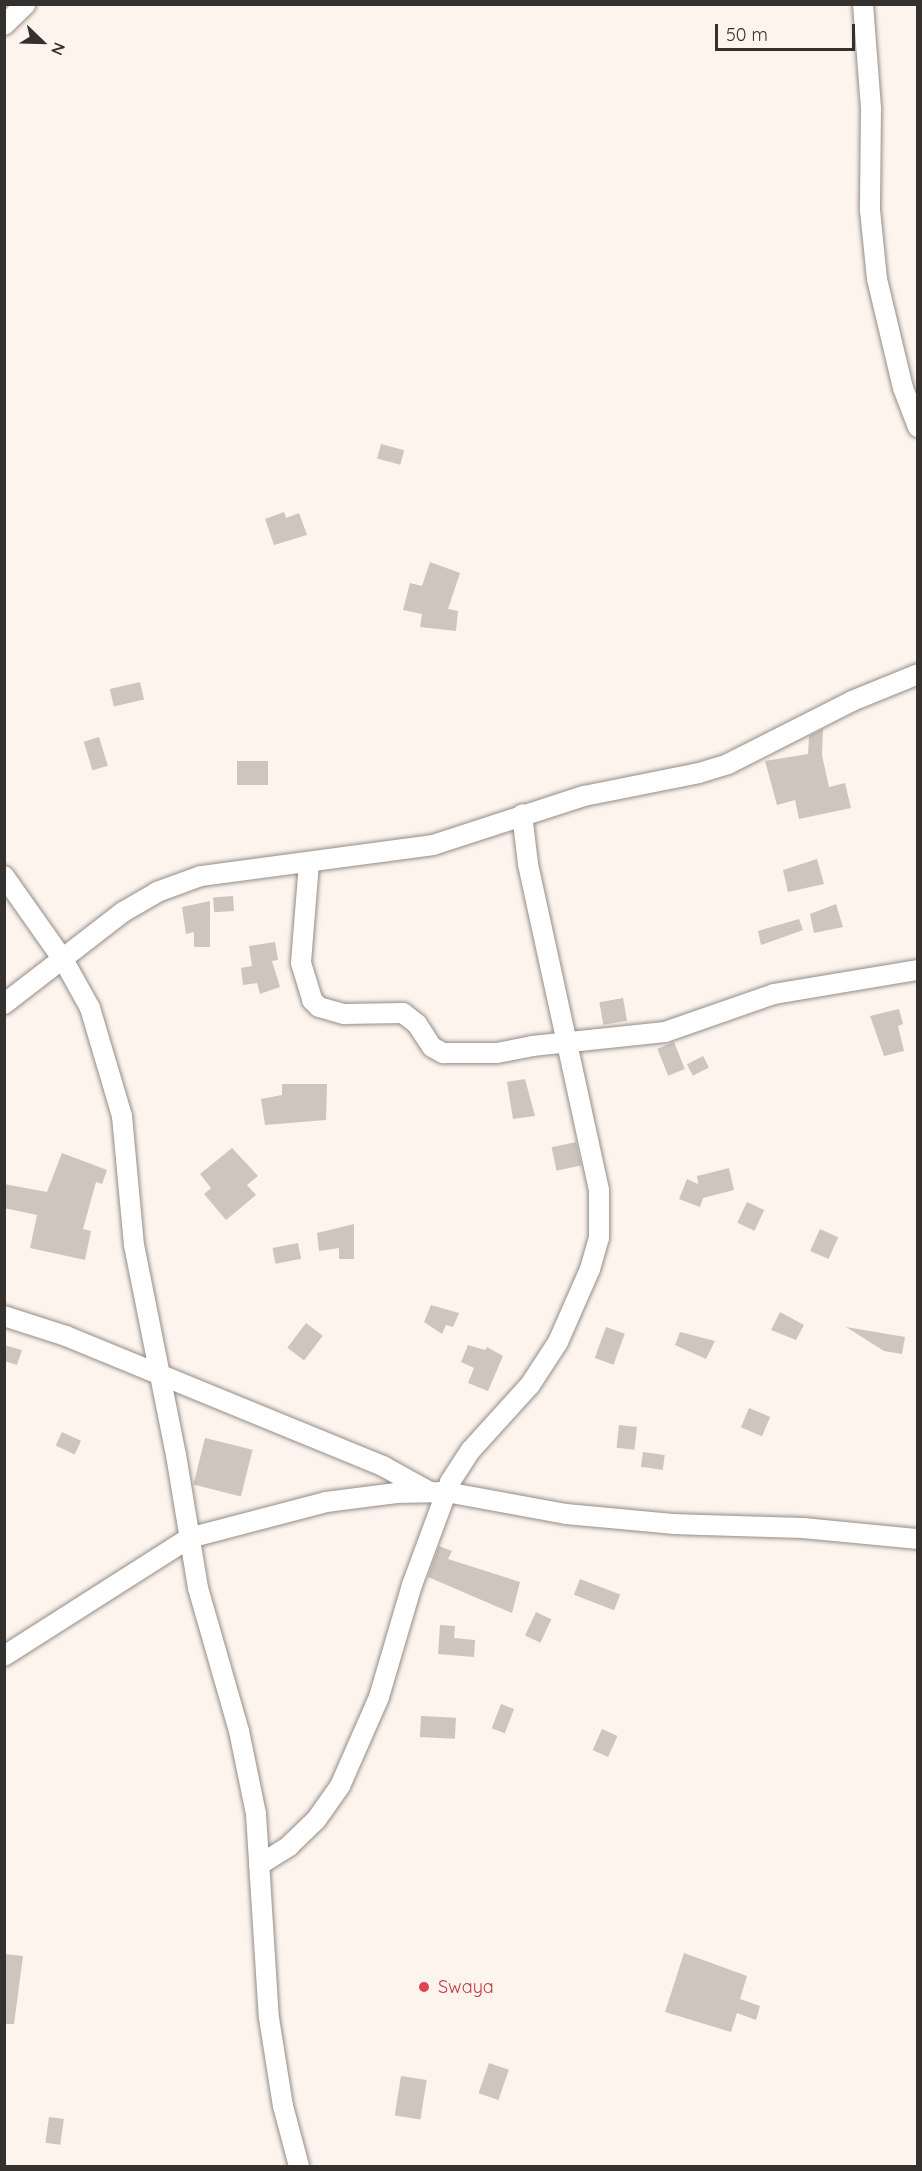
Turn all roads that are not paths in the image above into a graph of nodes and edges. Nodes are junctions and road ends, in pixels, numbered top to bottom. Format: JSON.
{"nodes":[{"id":1,"x":26,"y":4,"type":"edge"},
{"id":2,"x":863,"y":4,"type":"edge"},
{"id":3,"x":4,"y":25,"type":"edge"},
{"id":4,"x":918,"y":427,"type":"edge"},
{"id":5,"x":918,"y":674,"type":"edge"},
{"id":6,"x":522,"y":814,"type":"junction"},
{"id":7,"x":309,"y":863,"type":"junction"},
{"id":8,"x":4,"y":876,"type":"edge"},
{"id":9,"x":64,"y":961,"type":"junction"},
{"id":10,"x":918,"y":970,"type":"edge"},
{"id":11,"x":4,"y":1004,"type":"edge"},
{"id":12,"x":566,"y":1044,"type":"junction"},
{"id":13,"x":4,"y":1316,"type":"edge"},
{"id":14,"x":159,"y":1377,"type":"junction"},
{"id":15,"x":438,"y":1492,"type":"junction"},
{"id":16,"x":189,"y":1538,"type":"junction"},
{"id":17,"x":918,"y":1539,"type":"edge"},
{"id":18,"x":4,"y":1656,"type":"edge"},
{"id":19,"x":259,"y":1865,"type":"junction"},
{"id":20,"x":299,"y":2166,"type":"edge"}],
"edges":[{"from":1,"to":3,"type":"street"},
{"from":2,"to":4,"type":"street"},
{"from":5,"to":6,"type":"street"},
{"from":6,"to":7,"type":"street"},
{"from":6,"to":12,"type":"street"},
{"from":7,"to":9,"type":"street"},
{"from":7,"to":12,"type":"street"},
{"from":8,"to":9,"type":"street"},
{"from":9,"to":11,"type":"street"},
{"from":9,"to":14,"type":"street"},
{"from":10,"to":12,"type":"street"},
{"from":12,"to":15,"type":"street"},
{"from":13,"to":14,"type":"street"},
{"from":14,"to":15,"type":"street"},
{"from":14,"to":16,"type":"street"},
{"from":15,"to":16,"type":"street"},
{"from":15,"to":17,"type":"street"},
{"from":15,"to":19,"type":"street"},
{"from":16,"to":18,"type":"street"},
{"from":16,"to":19,"type":"street"},
{"from":19,"to":20,"type":"street"}]}
